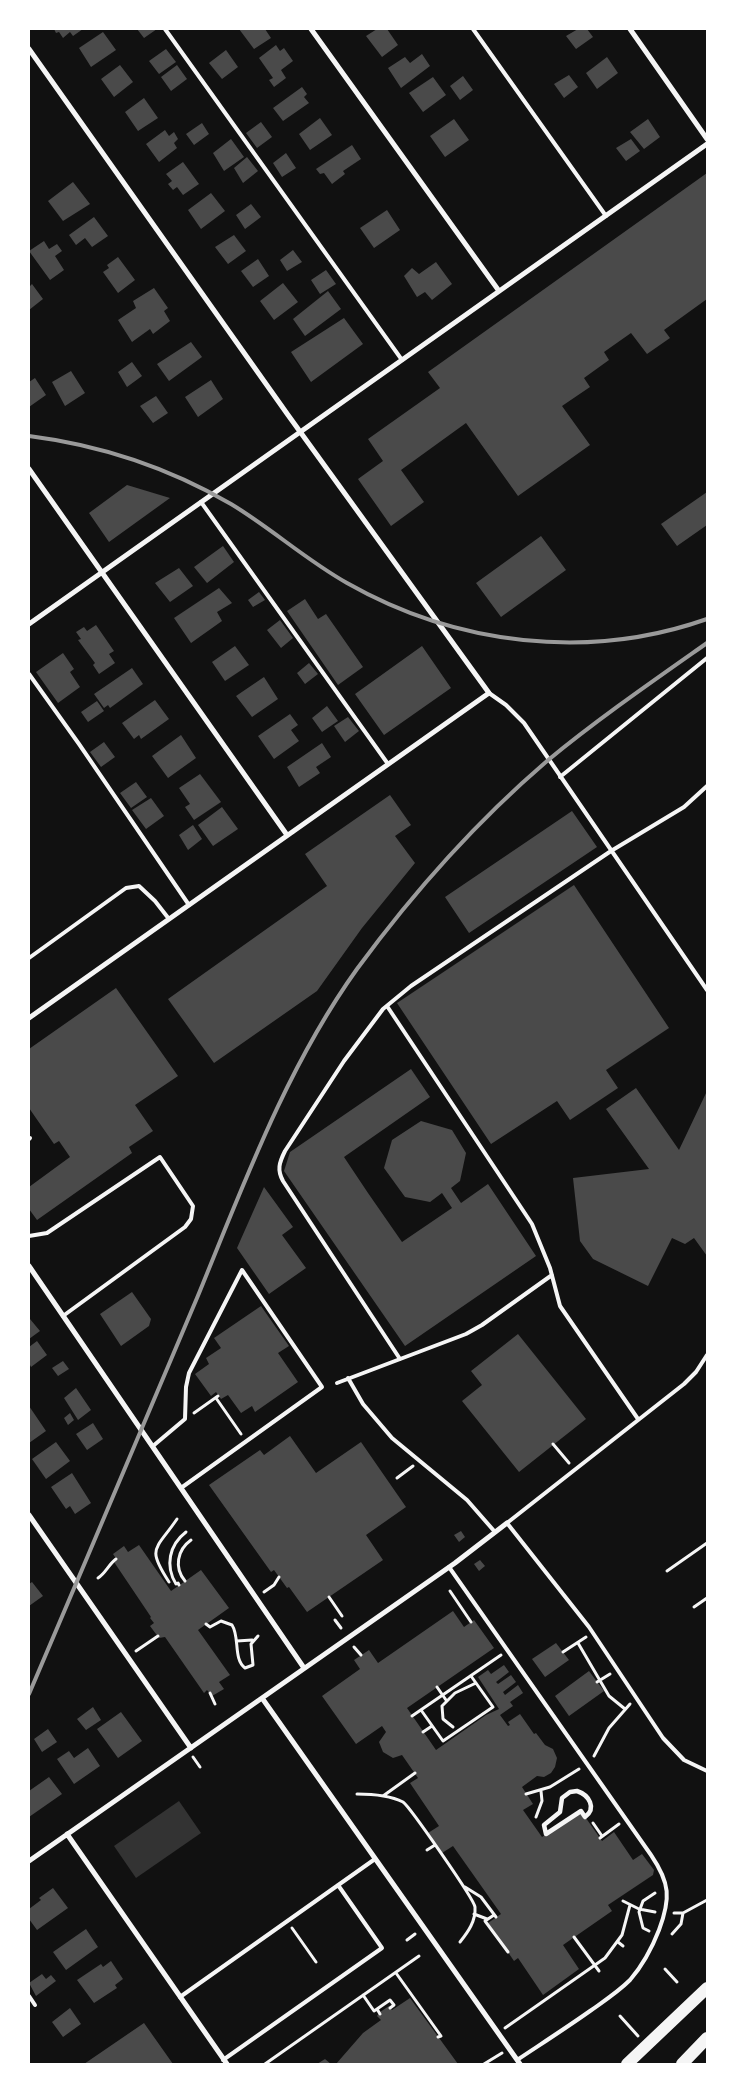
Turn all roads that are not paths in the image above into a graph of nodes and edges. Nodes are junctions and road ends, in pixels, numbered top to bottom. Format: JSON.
{"nodes":[{"id":1,"x":165,"y":29,"type":"edge"},
{"id":2,"x":311,"y":29,"type":"edge"},
{"id":3,"x":473,"y":29,"type":"edge"},
{"id":4,"x":630,"y":29,"type":"edge"},
{"id":5,"x":29,"y":49,"type":"edge"},
{"id":6,"x":707,"y":139,"type":"edge"},
{"id":7,"x":707,"y":144,"type":"edge"},
{"id":8,"x":606,"y":216,"type":"junction"},
{"id":9,"x":499,"y":292,"type":"junction"},
{"id":10,"x":402,"y":360,"type":"junction"},
{"id":11,"x":300,"y":432,"type":"junction"},
{"id":12,"x":29,"y":469,"type":"edge"},
{"id":13,"x":201,"y":502,"type":"junction"},
{"id":14,"x":102,"y":572,"type":"junction"},
{"id":15,"x":29,"y":624,"type":"edge"},
{"id":16,"x":707,"y":658,"type":"edge"},
{"id":17,"x":29,"y":674,"type":"edge"},
{"id":18,"x":489,"y":693,"type":"junction"},
{"id":19,"x":388,"y":764,"type":"junction"},
{"id":20,"x":560,"y":777,"type":"junction"},
{"id":21,"x":707,"y":786,"type":"edge"},
{"id":22,"x":287,"y":835,"type":"junction"},
{"id":23,"x":612,"y":852,"type":"junction"},
{"id":24,"x":189,"y":905,"type":"junction"},
{"id":25,"x":169,"y":919,"type":"junction"},
{"id":26,"x":29,"y":958,"type":"edge"},
{"id":27,"x":707,"y":990,"type":"edge"},
{"id":28,"x":387,"y":1006,"type":"junction"},
{"id":29,"x":29,"y":1018,"type":"edge"},
{"id":30,"x":29,"y":1236,"type":"edge"},
{"id":31,"x":29,"y":1266,"type":"edge"},
{"id":32,"x":552,"y":1275,"type":"junction"},
{"id":33,"x":63,"y":1316,"type":"junction"},
{"id":34,"x":707,"y":1355,"type":"edge"},
{"id":35,"x":400,"y":1358,"type":"junction"},
{"id":36,"x":348,"y":1378,"type":"junction"},
{"id":37,"x":337,"y":1383,"type":"dead end"},
{"id":38,"x":638,"y":1420,"type":"junction"},
{"id":39,"x":153,"y":1446,"type":"junction"},
{"id":40,"x":181,"y":1488,"type":"junction"},
{"id":41,"x":29,"y":1515,"type":"edge"},
{"id":42,"x":507,"y":1523,"type":"junction"},
{"id":43,"x":495,"y":1532,"type":"junction"},
{"id":44,"x":449,"y":1567,"type":"junction"},
{"id":45,"x":304,"y":1668,"type":"junction"},
{"id":46,"x":262,"y":1698,"type":"junction"},
{"id":47,"x":191,"y":1748,"type":"junction"},
{"id":48,"x":707,"y":1771,"type":"edge"},
{"id":49,"x":585,"y":1817,"type":"joint"},
{"id":50,"x":67,"y":1834,"type":"junction"},
{"id":51,"x":375,"y":1859,"type":"junction"},
{"id":52,"x":29,"y":1861,"type":"edge"},
{"id":53,"x":338,"y":1885,"type":"junction"},
{"id":54,"x":707,"y":1988,"type":"edge"},
{"id":55,"x":29,"y":1996,"type":"edge"},
{"id":56,"x":180,"y":1997,"type":"junction"},
{"id":57,"x":35,"y":2005,"type":"dead end"},
{"id":58,"x":707,"y":2038,"type":"edge"},
{"id":59,"x":225,"y":2062,"type":"edge"},
{"id":60,"x":518,"y":2062,"type":"edge"},
{"id":61,"x":627,"y":2064,"type":"edge"},
{"id":62,"x":682,"y":2064,"type":"edge"}],
"edges":[{"from":1,"to":10,"type":"lane"},
{"from":2,"to":9,"type":"street"},
{"from":3,"to":8,"type":"lane"},
{"from":4,"to":6,"type":"street"},
{"from":5,"to":11,"type":"street"},
{"from":7,"to":8,"type":"street"},
{"from":8,"to":9,"type":"street"},
{"from":9,"to":10,"type":"street"},
{"from":10,"to":11,"type":"street"},
{"from":11,"to":13,"type":"street"},
{"from":11,"to":18,"type":"street"},
{"from":12,"to":14,"type":"street"},
{"from":13,"to":14,"type":"street"},
{"from":13,"to":19,"type":"lane"},
{"from":14,"to":15,"type":"street"},
{"from":14,"to":22,"type":"street"},
{"from":16,"to":20,"type":"lane"},
{"from":17,"to":24,"type":"lane"},
{"from":18,"to":19,"type":"street"},
{"from":18,"to":20,"type":"lane"},
{"from":19,"to":22,"type":"street"},
{"from":20,"to":23,"type":"lane"},
{"from":21,"to":23,"type":"lane"},
{"from":22,"to":24,"type":"street"},
{"from":23,"to":27,"type":"lane"},
{"from":23,"to":28,"type":"lane"},
{"from":24,"to":25,"type":"street"},
{"from":25,"to":26,"type":"lane"},
{"from":25,"to":29,"type":"street"},
{"from":28,"to":32,"type":"lane"},
{"from":28,"to":35,"type":"lane"},
{"from":30,"to":33,"type":"lane"},
{"from":31,"to":33,"type":"street"},
{"from":32,"to":35,"type":"lane"},
{"from":32,"to":38,"type":"lane"},
{"from":33,"to":39,"type":"street"},
{"from":34,"to":38,"type":"lane"},
{"from":35,"to":36,"type":"lane"},
{"from":36,"to":37,"type":"lane"},
{"from":36,"to":43,"type":"lane"},
{"from":38,"to":42,"type":"lane"},
{"from":39,"to":40,"type":"street"},
{"from":39,"to":40,"type":"lane"},
{"from":40,"to":45,"type":"street"},
{"from":41,"to":47,"type":"street"},
{"from":42,"to":43,"type":"street"},
{"from":42,"to":48,"type":"lane"},
{"from":43,"to":44,"type":"street"},
{"from":44,"to":45,"type":"street"},
{"from":44,"to":60,"type":"lane"},
{"from":45,"to":46,"type":"street"},
{"from":46,"to":47,"type":"street"},
{"from":46,"to":51,"type":"street"},
{"from":47,"to":50,"type":"street"},
{"from":49,"to":49,"type":"street"},
{"from":50,"to":52,"type":"street"},
{"from":50,"to":56,"type":"street"},
{"from":51,"to":53,"type":"lane"},
{"from":51,"to":60,"type":"street"},
{"from":53,"to":56,"type":"lane"},
{"from":53,"to":59,"type":"lane"},
{"from":54,"to":61,"type":"main road"},
{"from":55,"to":57,"type":"lane"},
{"from":56,"to":59,"type":"street"},
{"from":58,"to":62,"type":"main road"}]}
